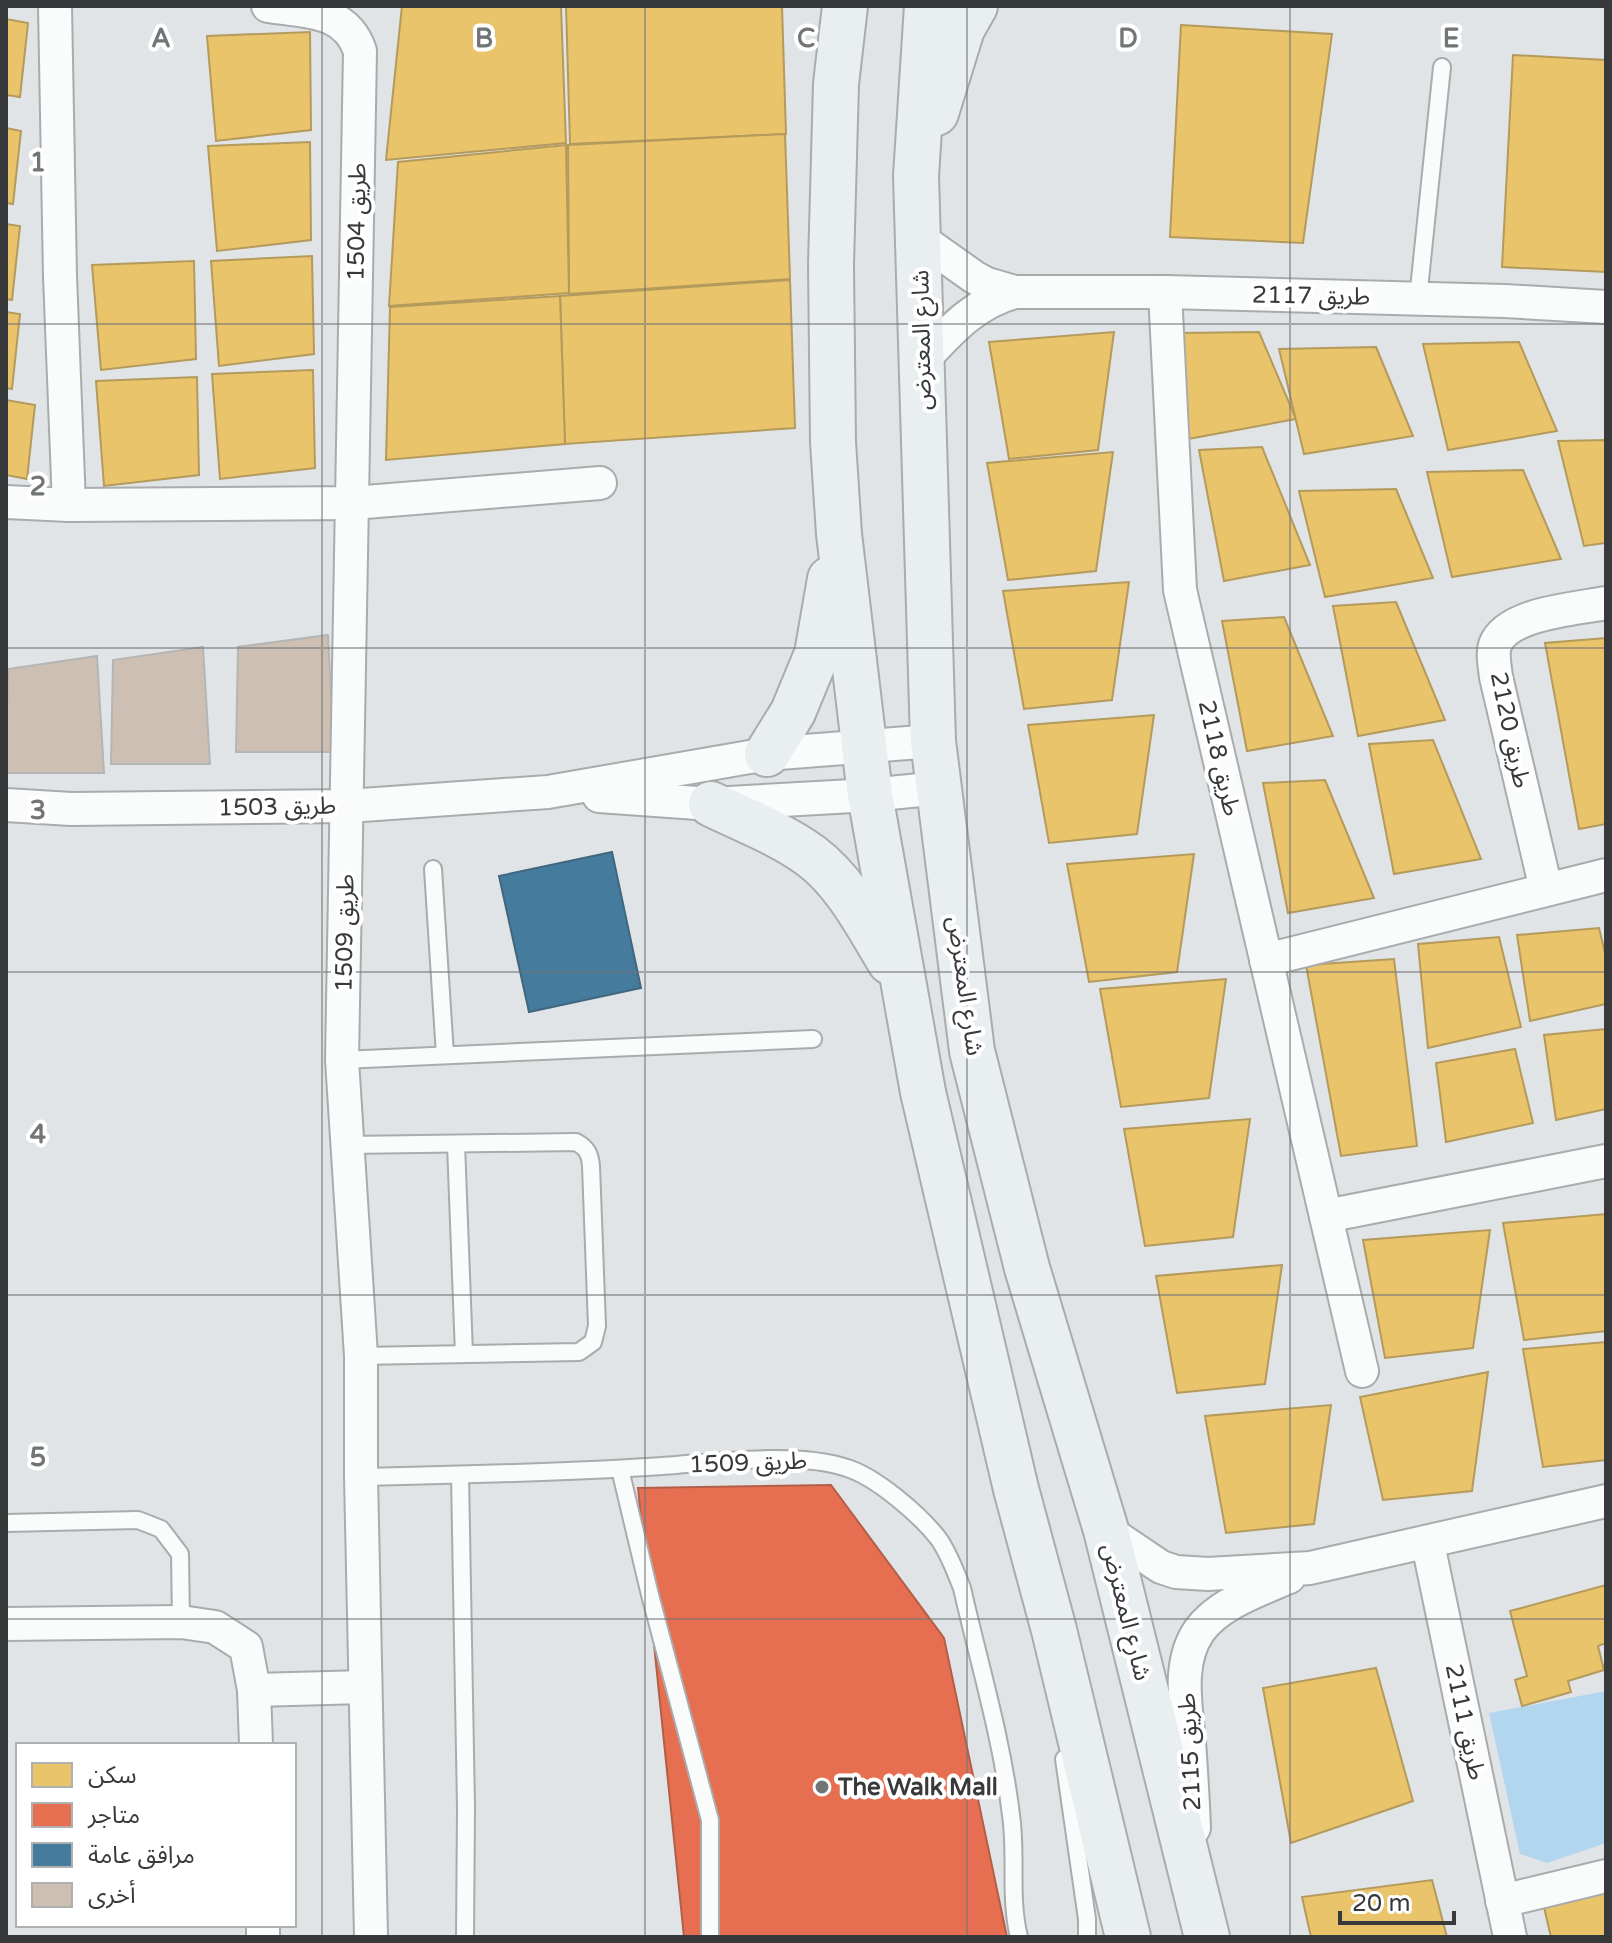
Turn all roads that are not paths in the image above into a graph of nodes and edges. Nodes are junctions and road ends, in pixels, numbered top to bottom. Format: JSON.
{"nodes":[{"id":1,"x":55,"y":6,"type":"edge"},
{"id":2,"x":268,"y":6,"type":"edge"},
{"id":3,"x":815,"y":6,"type":"edge"},
{"id":4,"x":845,"y":6,"type":"edge"},
{"id":5,"x":927,"y":6,"type":"edge"},
{"id":6,"x":975,"y":6,"type":"edge"},
{"id":7,"x":1442,"y":67,"type":"dead end"},
{"id":8,"x":836,"y":84,"type":"junction"},
{"id":9,"x":916,"y":176,"type":"junction"},
{"id":10,"x":919,"y":238,"type":"junction"},
{"id":11,"x":1015,"y":292,"type":"junction"},
{"id":12,"x":1165,"y":292,"type":"junction"},
{"id":13,"x":1418,"y":299,"type":"junction"},
{"id":14,"x":1606,"y":307,"type":"edge"},
{"id":15,"x":922,"y":361,"type":"junction"},
{"id":16,"x":600,"y":483,"type":"dead end"},
{"id":17,"x":6,"y":502,"type":"edge"},
{"id":18,"x":353,"y":503,"type":"junction"},
{"id":19,"x":69,"y":505,"type":"junction"},
{"id":20,"x":839,"y":534,"type":"junction"},
{"id":21,"x":1606,"y":603,"type":"edge"},
{"id":22,"x":933,"y":741,"type":"junction"},
{"id":23,"x":863,"y":745,"type":"junction"},
{"id":24,"x":767,"y":754,"type":"junction"},
{"id":25,"x":940,"y":788,"type":"junction"},
{"id":26,"x":548,"y":792,"type":"junction"},
{"id":27,"x":870,"y":795,"type":"junction"},
{"id":28,"x":711,"y":804,"type":"junction"},
{"id":29,"x":6,"y":805,"type":"edge"},
{"id":30,"x":348,"y":806,"type":"junction"},
{"id":31,"x":433,"y":869,"type":"dead end"},
{"id":32,"x":1606,"y":875,"type":"edge"},
{"id":33,"x":1546,"y":889,"type":"junction"},
{"id":34,"x":1266,"y":960,"type":"junction"},
{"id":35,"x":901,"y":979,"type":"junction"},
{"id":36,"x":813,"y":1039,"type":"dead end"},
{"id":37,"x":445,"y":1055,"type":"junction"},
{"id":38,"x":342,"y":1060,"type":"junction"},
{"id":39,"x":456,"y":1144,"type":"junction"},
{"id":40,"x":348,"y":1145,"type":"junction"},
{"id":41,"x":1606,"y":1161,"type":"edge"},
{"id":42,"x":1326,"y":1216,"type":"junction"},
{"id":43,"x":464,"y":1354,"type":"junction"},
{"id":44,"x":361,"y":1356,"type":"junction"},
{"id":45,"x":1362,"y":1371,"type":"dead end"},
{"id":46,"x":620,"y":1469,"type":"junction"},
{"id":47,"x":460,"y":1475,"type":"junction"},
{"id":48,"x":361,"y":1477,"type":"junction"},
{"id":49,"x":1606,"y":1501,"type":"edge"},
{"id":50,"x":6,"y":1523,"type":"edge"},
{"id":51,"x":1106,"y":1530,"type":"junction"},
{"id":52,"x":1428,"y":1544,"type":"junction"},
{"id":53,"x":1310,"y":1568,"type":"junction"},
{"id":54,"x":181,"y":1622,"type":"junction"},
{"id":55,"x":6,"y":1624,"type":"edge"},
{"id":56,"x":1054,"y":1630,"type":"junction"},
{"id":57,"x":365,"y":1687,"type":"junction"},
{"id":58,"x":254,"y":1690,"type":"junction"},
{"id":59,"x":256,"y":1743,"type":"edge"},
{"id":60,"x":1606,"y":1876,"type":"edge"},
{"id":61,"x":1502,"y":1901,"type":"junction"},
{"id":62,"x":1203,"y":1922,"type":"edge"},
{"id":63,"x":371,"y":1937,"type":"edge"},
{"id":64,"x":465,"y":1937,"type":"edge"},
{"id":65,"x":710,"y":1937,"type":"edge"},
{"id":66,"x":1019,"y":1937,"type":"edge"},
{"id":67,"x":1087,"y":1937,"type":"edge"},
{"id":68,"x":1128,"y":1937,"type":"edge"},
{"id":69,"x":1510,"y":1937,"type":"edge"}],
"edges":[{"from":1,"to":19,"type":"street"},
{"from":2,"to":18,"type":"street","name":"طريق 1504"},
{"from":3,"to":8,"type":"street"},
{"from":4,"to":8,"type":"street"},
{"from":5,"to":9,"type":"street","name":"شارع المعترض"},
{"from":6,"to":9,"type":"street"},
{"from":7,"to":13,"type":"lane"},
{"from":8,"to":20,"type":"street"},
{"from":9,"to":10,"type":"street","name":"شارع المعترض"},
{"from":10,"to":11,"type":"street","name":"طريق 2117"},
{"from":10,"to":15,"type":"street","name":"شارع المعترض"},
{"from":11,"to":12,"type":"street","name":"طريق 2117"},
{"from":11,"to":15,"type":"street","name":"طريق 2117"},
{"from":12,"to":13,"type":"street","name":"طريق 2117"},
{"from":12,"to":34,"type":"street","name":"طريق 2118"},
{"from":13,"to":14,"type":"street","name":"طريق 2117"},
{"from":15,"to":22,"type":"street","name":"شارع المعترض"},
{"from":16,"to":18,"type":"street"},
{"from":17,"to":19,"type":"street"},
{"from":18,"to":19,"type":"street"},
{"from":18,"to":30,"type":"street","name":"طريق 1504"},
{"from":20,"to":23,"type":"street"},
{"from":20,"to":24,"type":"street"},
{"from":21,"to":33,"type":"street","name":"طريق 2120"},
{"from":22,"to":23,"type":"street","name":"طريق 1503"},
{"from":22,"to":25,"type":"street","name":"شارع المعترض"},
{"from":23,"to":24,"type":"street","name":"طريق 1503"},
{"from":23,"to":27,"type":"street"},
{"from":24,"to":26,"type":"street","name":"طريق 1503"},
{"from":25,"to":27,"type":"street","name":"طريق 1503"},
{"from":25,"to":51,"type":"street","name":"شارع المعترض"},
{"from":26,"to":28,"type":"street","name":"طريق 1503"},
{"from":26,"to":30,"type":"street","name":"طريق 1503"},
{"from":27,"to":28,"type":"street","name":"طريق 1503"},
{"from":27,"to":35,"type":"street"},
{"from":28,"to":35,"type":"street"},
{"from":29,"to":30,"type":"street","name":"طريق 1503"},
{"from":30,"to":38,"type":"street","name":"طريق 1509"},
{"from":31,"to":37,"type":"lane"},
{"from":32,"to":33,"type":"street"},
{"from":33,"to":34,"type":"street"},
{"from":34,"to":42,"type":"street","name":"طريق 2118"},
{"from":35,"to":56,"type":"street"},
{"from":36,"to":37,"type":"lane"},
{"from":37,"to":38,"type":"lane"},
{"from":38,"to":40,"type":"street","name":"طريق 1509"},
{"from":39,"to":40,"type":"lane"},
{"from":39,"to":43,"type":"lane"},
{"from":39,"to":43,"type":"lane"},
{"from":40,"to":44,"type":"street","name":"طريق 1509"},
{"from":41,"to":42,"type":"street"},
{"from":42,"to":45,"type":"street","name":"طريق 2118"},
{"from":43,"to":44,"type":"lane"},
{"from":44,"to":48,"type":"street","name":"طريق 1509"},
{"from":46,"to":47,"type":"lane","name":"طريق 1509"},
{"from":46,"to":65,"type":"lane"},
{"from":46,"to":66,"type":"lane","name":"طريق 1509"},
{"from":47,"to":48,"type":"lane","name":"طريق 1509"},
{"from":47,"to":64,"type":"lane"},
{"from":48,"to":57,"type":"street","name":"طريق 1509"},
{"from":49,"to":52,"type":"street","name":"طريق 2115"},
{"from":50,"to":54,"type":"lane"},
{"from":51,"to":53,"type":"street","name":"طريق 2115"},
{"from":51,"to":62,"type":"street","name":"شارع المعترض"},
{"from":52,"to":53,"type":"street","name":"طريق 2115"},
{"from":52,"to":61,"type":"street","name":"طريق 2111"},
{"from":53,"to":62,"type":"street","name":"طريق 2115"},
{"from":54,"to":55,"type":"street"},
{"from":54,"to":58,"type":"street"},
{"from":56,"to":67,"type":"lane"},
{"from":56,"to":68,"type":"street"},
{"from":57,"to":58,"type":"street"},
{"from":57,"to":63,"type":"street","name":"طريق 1509"},
{"from":58,"to":59,"type":"street"},
{"from":60,"to":61,"type":"street"},
{"from":61,"to":69,"type":"street","name":"طريق 2111"}]}
